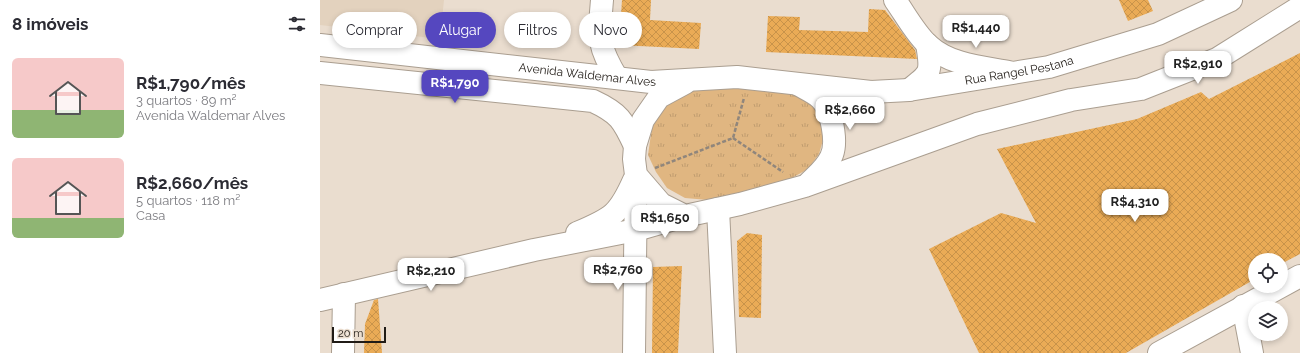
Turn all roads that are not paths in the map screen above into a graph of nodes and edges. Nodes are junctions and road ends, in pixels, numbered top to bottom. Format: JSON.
{"nodes":[{"id":1,"x":602,"y":0,"type":"edge"},
{"id":2,"x":895,"y":0,"type":"edge"},
{"id":3,"x":1217,"y":3,"type":"edge"},
{"id":4,"x":1300,"y":7,"type":"edge"},
{"id":5,"x":927,"y":44,"type":"junction"},
{"id":6,"x":320,"y":45,"type":"edge"},
{"id":7,"x":320,"y":73,"type":"edge"},
{"id":8,"x":1015,"y":73,"type":"junction"},
{"id":9,"x":616,"y":78,"type":"junction"},
{"id":10,"x":688,"y":81,"type":"junction"},
{"id":11,"x":797,"y":83,"type":"junction"},
{"id":12,"x":909,"y":90,"type":"junction"},
{"id":13,"x":635,"y":146,"type":"junction"},
{"id":14,"x":636,"y":175,"type":"junction"},
{"id":15,"x":805,"y":186,"type":"junction"},
{"id":16,"x":718,"y":209,"type":"junction"},
{"id":17,"x":685,"y":216,"type":"junction"},
{"id":18,"x":636,"y":230,"type":"junction"},
{"id":19,"x":534,"y":250,"type":"junction"},
{"id":20,"x":1300,"y":276,"type":"edge"},
{"id":21,"x":344,"y":294,"type":"junction"},
{"id":22,"x":320,"y":300,"type":"edge"},
{"id":23,"x":1243,"y":306,"type":"junction"},
{"id":24,"x":343,"y":353,"type":"edge"},
{"id":25,"x":634,"y":353,"type":"edge"},
{"id":26,"x":725,"y":353,"type":"edge"},
{"id":27,"x":1159,"y":353,"type":"edge"},
{"id":28,"x":1252,"y":353,"type":"edge"}],
"edges":[{"from":1,"to":9,"type":"main road"},
{"from":2,"to":5,"type":"main road"},
{"from":3,"to":8,"type":"main road","name":"Rua Rangel Pestana"},
{"from":4,"to":15,"type":"main road"},
{"from":5,"to":8,"type":"main road"},
{"from":5,"to":12,"type":"main road"},
{"from":6,"to":9,"type":"main road","name":"Avenida Waldemar Alves"},
{"from":7,"to":13,"type":"main road"},
{"from":8,"to":12,"type":"main road","name":"Rua Rangel Pestana"},
{"from":9,"to":10,"type":"main road","name":"Avenida Waldemar Alves"},
{"from":10,"to":11,"type":"main road","name":"Avenida Waldemar Alves"},
{"from":10,"to":13,"type":"main road"},
{"from":11,"to":12,"type":"main road","name":"Rua Rangel Pestana"},
{"from":11,"to":15,"type":"main road"},
{"from":13,"to":14,"type":"main road"},
{"from":14,"to":17,"type":"main road"},
{"from":14,"to":18,"type":"main road"},
{"from":14,"to":19,"type":"main road"},
{"from":15,"to":16,"type":"main road"},
{"from":16,"to":17,"type":"main road"},
{"from":16,"to":26,"type":"main road"},
{"from":17,"to":18,"type":"main road"},
{"from":18,"to":19,"type":"main road"},
{"from":18,"to":25,"type":"main road"},
{"from":19,"to":21,"type":"main road"},
{"from":20,"to":23,"type":"main road"},
{"from":21,"to":22,"type":"main road"},
{"from":21,"to":24,"type":"main road"},
{"from":23,"to":27,"type":"main road"},
{"from":23,"to":28,"type":"main road"}]}
